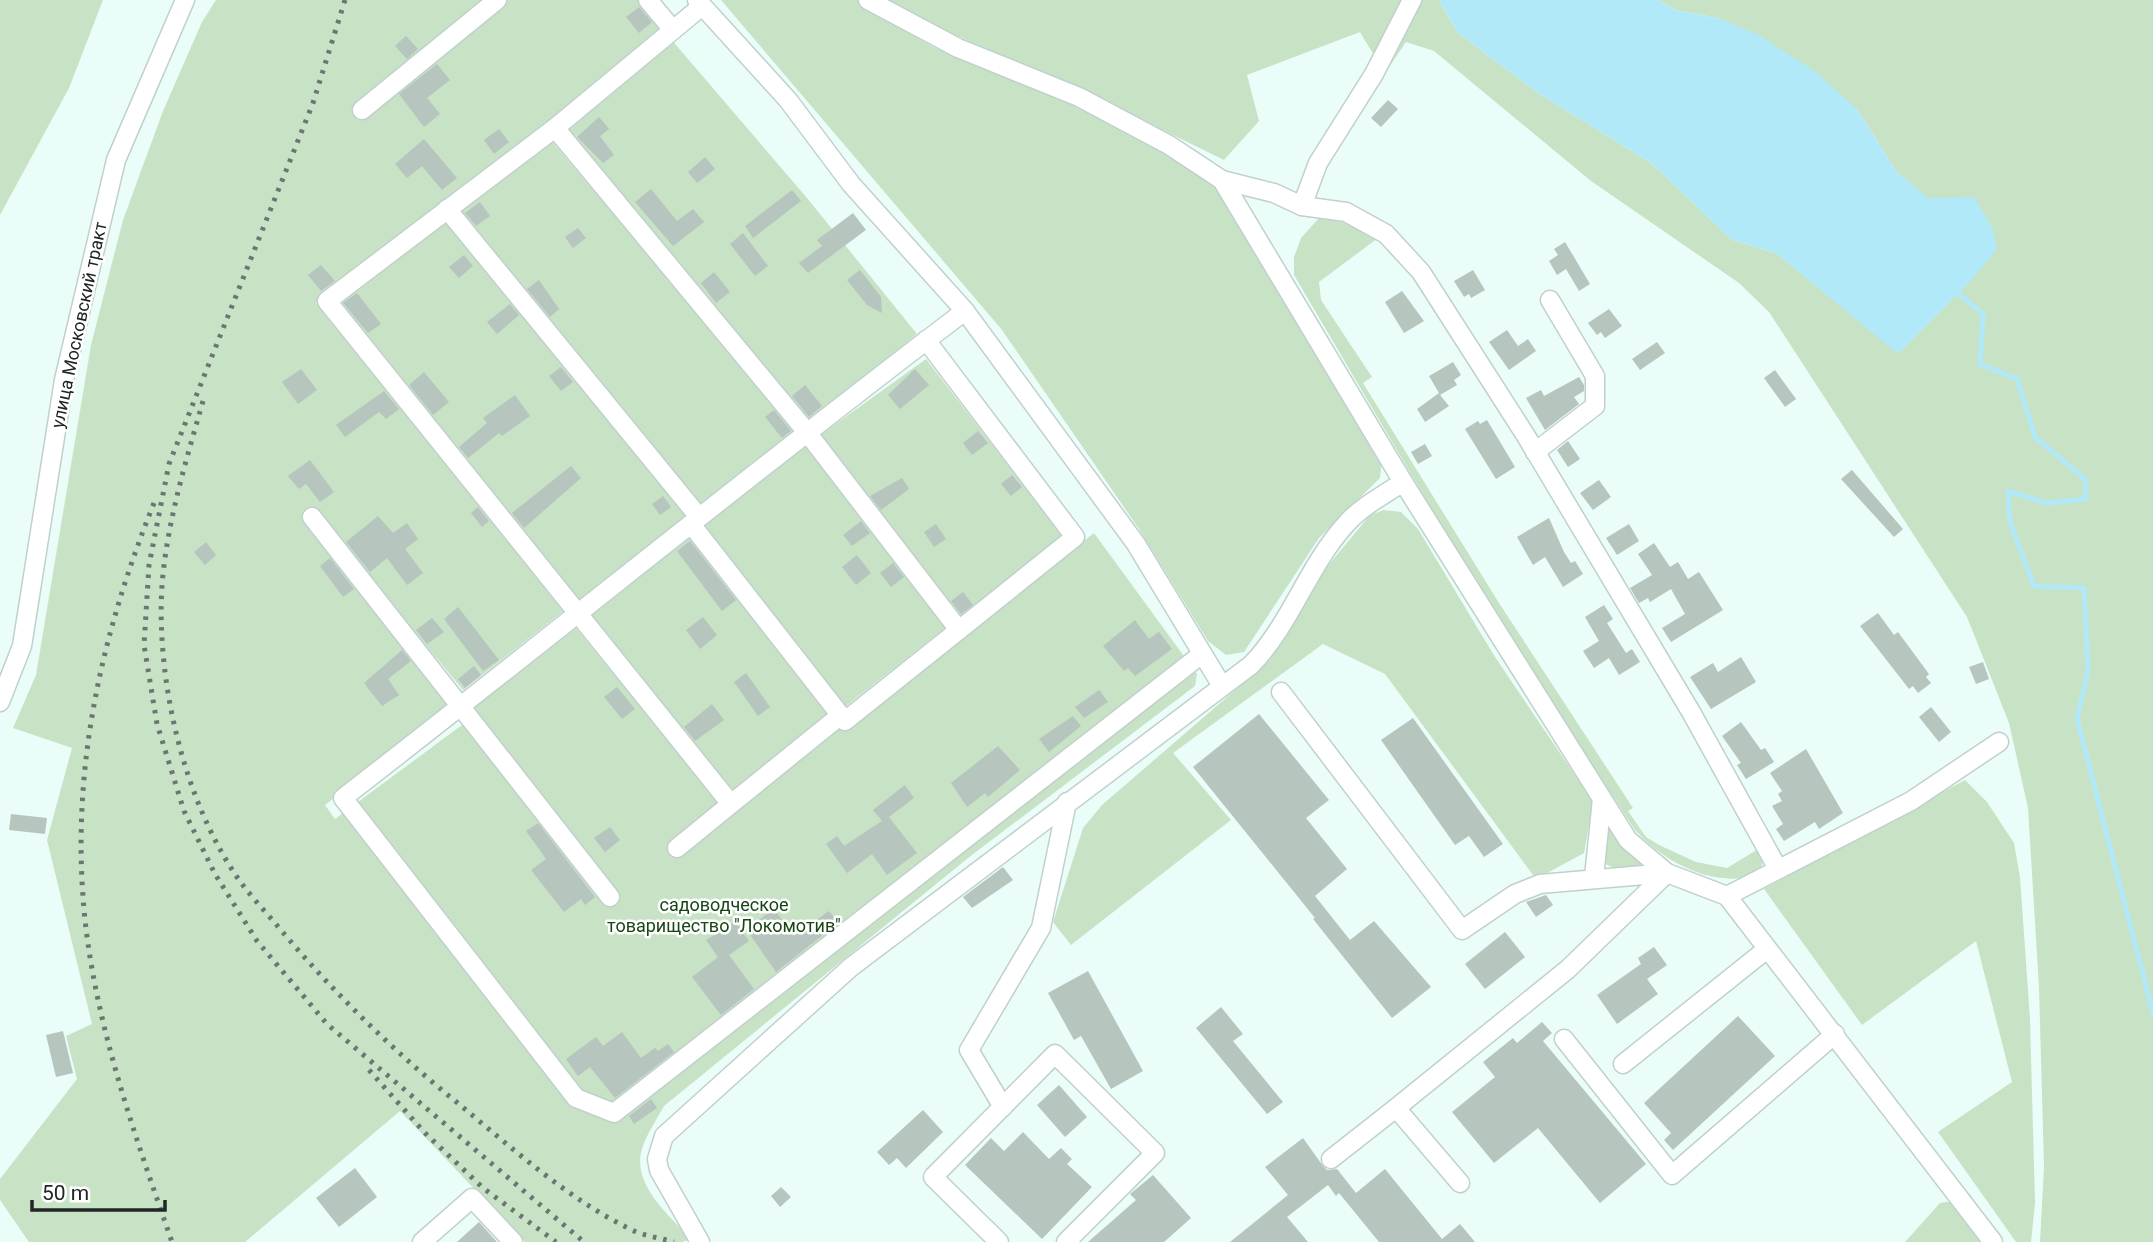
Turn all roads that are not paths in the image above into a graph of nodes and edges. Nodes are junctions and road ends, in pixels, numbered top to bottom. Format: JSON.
{"nodes":[{"id":1,"x":185,"y":0,"type":"edge"},
{"id":2,"x":497,"y":0,"type":"edge"},
{"id":3,"x":648,"y":0,"type":"edge"},
{"id":4,"x":868,"y":0,"type":"edge"},
{"id":5,"x":1412,"y":0,"type":"edge"},
{"id":6,"x":700,"y":3,"type":"edge"},
{"id":7,"x":673,"y":30,"type":"junction"},
{"id":8,"x":362,"y":110,"type":"dead end"},
{"id":9,"x":555,"y":128,"type":"junction"},
{"id":10,"x":1222,"y":180,"type":"junction"},
{"id":11,"x":1302,"y":206,"type":"junction"},
{"id":12,"x":447,"y":209,"type":"junction"},
{"id":13,"x":1550,"y":300,"type":"dead end"},
{"id":14,"x":965,"y":311,"type":"junction"},
{"id":15,"x":926,"y":340,"type":"junction"},
{"id":16,"x":806,"y":431,"type":"junction"},
{"id":17,"x":1535,"y":452,"type":"junction"},
{"id":18,"x":1403,"y":482,"type":"junction"},
{"id":19,"x":312,"y":517,"type":"dead end"},
{"id":20,"x":695,"y":520,"type":"junction"},
{"id":21,"x":577,"y":616,"type":"junction"},
{"id":22,"x":959,"y":631,"type":"junction"},
{"id":23,"x":1202,"y":654,"type":"junction"},
{"id":24,"x":1228,"y":682,"type":"junction"},
{"id":25,"x":1281,"y":692,"type":"dead end"},
{"id":26,"x":0,"y":702,"type":"edge"},
{"id":27,"x":461,"y":707,"type":"junction"},
{"id":28,"x":841,"y":715,"type":"junction"},
{"id":29,"x":1999,"y":742,"type":"dead end"},
{"id":30,"x":1602,"y":799,"type":"junction"},
{"id":31,"x":1068,"y":802,"type":"junction"},
{"id":32,"x":731,"y":804,"type":"junction"},
{"id":33,"x":677,"y":848,"type":"dead end"},
{"id":34,"x":1778,"y":869,"type":"junction"},
{"id":35,"x":1667,"y":873,"type":"junction"},
{"id":36,"x":1594,"y":877,"type":"junction"},
{"id":37,"x":1727,"y":896,"type":"junction"},
{"id":38,"x":610,"y":897,"type":"dead end"},
{"id":39,"x":1767,"y":948,"type":"junction"},
{"id":40,"x":1835,"y":1034,"type":"junction"},
{"id":41,"x":1564,"y":1039,"type":"dead end"},
{"id":42,"x":1623,"y":1064,"type":"dead end"},
{"id":43,"x":1003,"y":1107,"type":"junction"},
{"id":44,"x":1395,"y":1108,"type":"junction"},
{"id":45,"x":1331,"y":1159,"type":"dead end"},
{"id":46,"x":1460,"y":1183,"type":"dead end"},
{"id":47,"x":422,"y":1242,"type":"edge"},
{"id":48,"x":513,"y":1242,"type":"edge"},
{"id":49,"x":701,"y":1242,"type":"edge"},
{"id":50,"x":999,"y":1242,"type":"edge"},
{"id":51,"x":1066,"y":1242,"type":"edge"},
{"id":52,"x":1993,"y":1242,"type":"edge"}],
"edges":[{"from":1,"to":26,"type":"street","name":"улица Московский тракт"},
{"from":2,"to":8,"type":"street"},
{"from":3,"to":7,"type":"street"},
{"from":4,"to":10,"type":"street"},
{"from":5,"to":11,"type":"street"},
{"from":6,"to":7,"type":"street"},
{"from":6,"to":14,"type":"street"},
{"from":7,"to":9,"type":"street"},
{"from":9,"to":12,"type":"street"},
{"from":9,"to":16,"type":"street"},
{"from":10,"to":11,"type":"street"},
{"from":10,"to":18,"type":"street"},
{"from":11,"to":17,"type":"street"},
{"from":12,"to":20,"type":"street"},
{"from":12,"to":21,"type":"street"},
{"from":13,"to":17,"type":"street"},
{"from":14,"to":15,"type":"street"},
{"from":14,"to":23,"type":"street"},
{"from":15,"to":16,"type":"street"},
{"from":15,"to":22,"type":"street"},
{"from":16,"to":20,"type":"street"},
{"from":16,"to":22,"type":"street"},
{"from":17,"to":34,"type":"street"},
{"from":18,"to":24,"type":"street"},
{"from":18,"to":30,"type":"street"},
{"from":19,"to":27,"type":"street"},
{"from":20,"to":21,"type":"street"},
{"from":20,"to":28,"type":"street"},
{"from":21,"to":27,"type":"street"},
{"from":21,"to":32,"type":"street"},
{"from":22,"to":28,"type":"street"},
{"from":23,"to":24,"type":"street"},
{"from":23,"to":27,"type":"street"},
{"from":24,"to":31,"type":"street"},
{"from":25,"to":36,"type":"street"},
{"from":27,"to":38,"type":"street"},
{"from":28,"to":32,"type":"street"},
{"from":29,"to":34,"type":"street"},
{"from":30,"to":35,"type":"street"},
{"from":30,"to":36,"type":"street"},
{"from":31,"to":43,"type":"street"},
{"from":31,"to":49,"type":"street"},
{"from":32,"to":33,"type":"street"},
{"from":34,"to":37,"type":"street"},
{"from":35,"to":36,"type":"street"},
{"from":35,"to":37,"type":"street"},
{"from":35,"to":44,"type":"street"},
{"from":37,"to":39,"type":"street"},
{"from":39,"to":40,"type":"street"},
{"from":39,"to":42,"type":"street"},
{"from":40,"to":41,"type":"street"},
{"from":40,"to":52,"type":"street"},
{"from":43,"to":50,"type":"street"},
{"from":43,"to":51,"type":"street"},
{"from":44,"to":45,"type":"street"},
{"from":44,"to":46,"type":"street"},
{"from":47,"to":48,"type":"street"}]}
